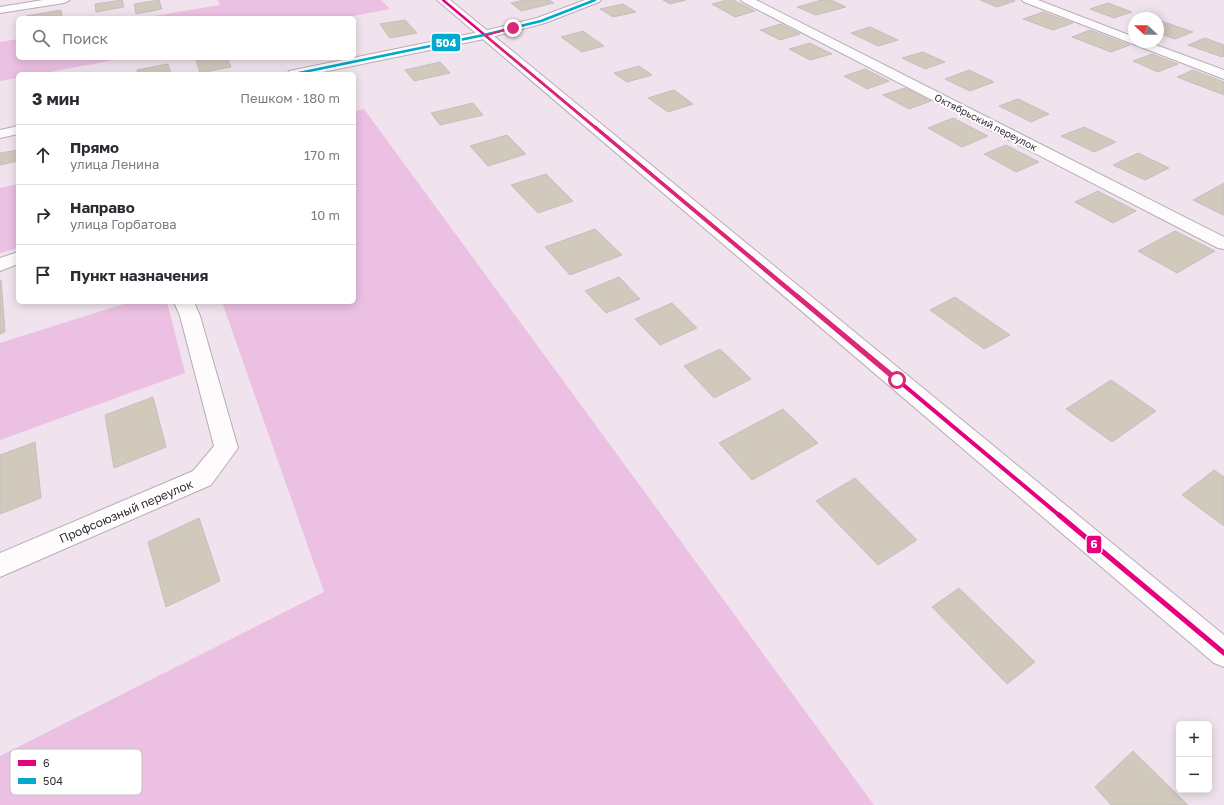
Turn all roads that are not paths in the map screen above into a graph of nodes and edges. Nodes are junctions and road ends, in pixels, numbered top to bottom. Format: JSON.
{"nodes":[{"id":1,"x":64,"y":0,"type":"edge"},
{"id":2,"x":443,"y":0,"type":"edge"},
{"id":3,"x":595,"y":0,"type":"edge"},
{"id":4,"x":747,"y":0,"type":"edge"},
{"id":5,"x":1028,"y":0,"type":"edge"},
{"id":6,"x":0,"y":10,"type":"edge"},
{"id":7,"x":484,"y":35,"type":"junction"},
{"id":8,"x":1128,"y":39,"type":"edge"},
{"id":9,"x":1153,"y":48,"type":"edge"},
{"id":10,"x":304,"y":72,"type":"edge"},
{"id":11,"x":1224,"y":75,"type":"edge"},
{"id":12,"x":16,"y":130,"type":"edge"},
{"id":13,"x":0,"y":134,"type":"edge"},
{"id":14,"x":1224,"y":244,"type":"edge"},
{"id":15,"x":16,"y":259,"type":"edge"},
{"id":16,"x":0,"y":265,"type":"edge"},
{"id":17,"x":187,"y":309,"type":"edge"},
{"id":18,"x":0,"y":565,"type":"edge"},
{"id":19,"x":1224,"y":653,"type":"edge"}],
"edges":[{"from":1,"to":6,"type":"main road"},
{"from":2,"to":7,"type":"main road"},
{"from":3,"to":7,"type":"main road"},
{"from":4,"to":14,"type":"main road","name":"Октябрьский переулок"},
{"from":5,"to":8,"type":"main road"},
{"from":7,"to":10,"type":"main road"},
{"from":7,"to":19,"type":"main road"},
{"from":9,"to":11,"type":"main road"},
{"from":12,"to":13,"type":"main road"},
{"from":15,"to":16,"type":"main road"},
{"from":17,"to":18,"type":"main road","name":"Профсоюзный переулок"}]}
